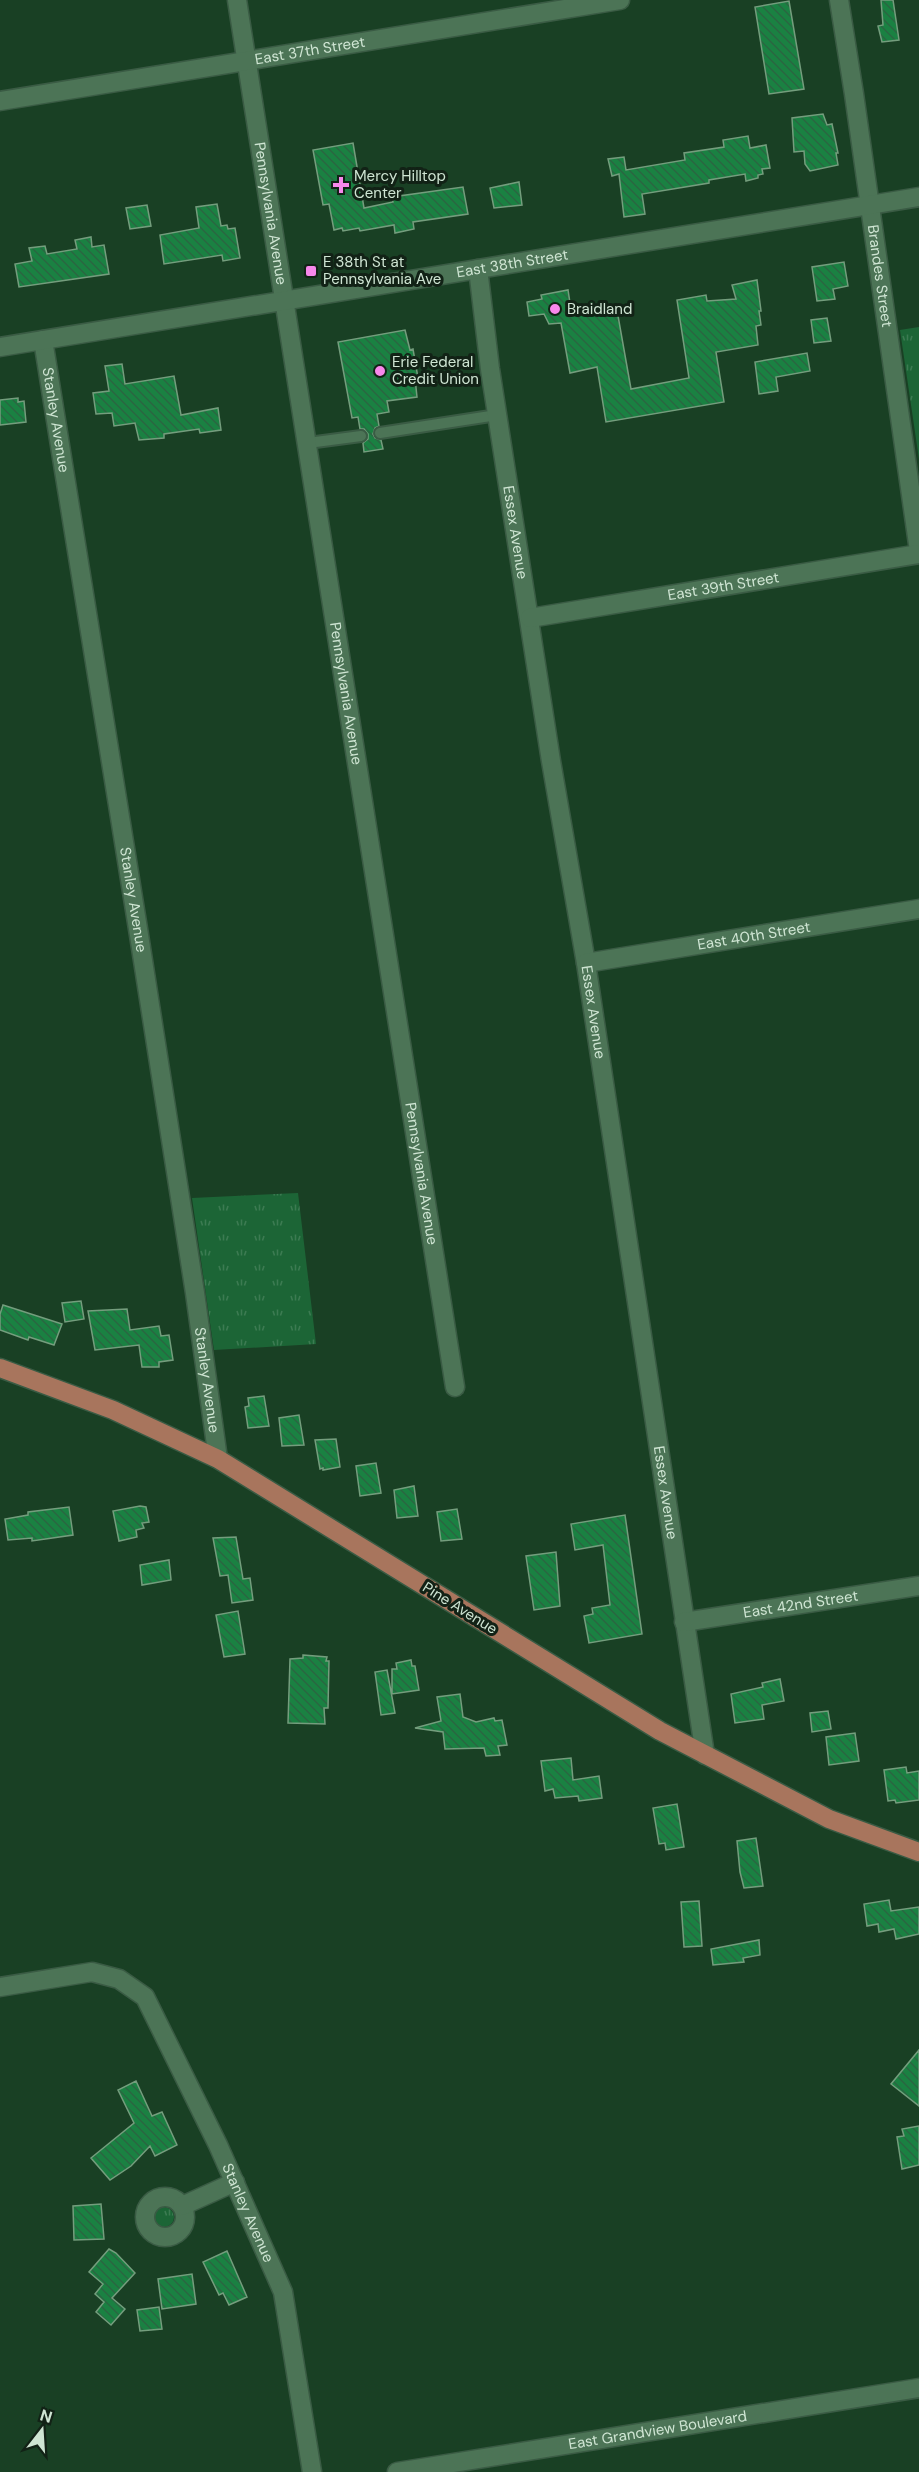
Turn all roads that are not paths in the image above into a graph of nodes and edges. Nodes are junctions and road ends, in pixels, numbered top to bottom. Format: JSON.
{"nodes":[{"id":1,"x":237,"y":0,"type":"edge"},
{"id":2,"x":620,"y":0,"type":"edge"},
{"id":3,"x":838,"y":0,"type":"edge"},
{"id":4,"x":247,"y":60,"type":"junction"},
{"id":5,"x":0,"y":101,"type":"edge"},
{"id":6,"x":919,"y":197,"type":"edge"},
{"id":7,"x":869,"y":205,"type":"junction"},
{"id":8,"x":478,"y":269,"type":"junction"},
{"id":9,"x":285,"y":300,"type":"junction"},
{"id":10,"x":43,"y":340,"type":"junction"},
{"id":11,"x":0,"y":347,"type":"edge"},
{"id":12,"x":497,"y":415,"type":"junction"},
{"id":13,"x":380,"y":434,"type":"dead end"},
{"id":14,"x":361,"y":436,"type":"dead end"},
{"id":15,"x":308,"y":443,"type":"junction"},
{"id":16,"x":919,"y":553,"type":"edge"},
{"id":17,"x":530,"y":618,"type":"junction"},
{"id":18,"x":919,"y":909,"type":"edge"},
{"id":19,"x":586,"y":963,"type":"junction"},
{"id":20,"x":0,"y":1368,"type":"edge"},
{"id":21,"x":455,"y":1387,"type":"dead end"},
{"id":22,"x":218,"y":1459,"type":"junction"},
{"id":23,"x":919,"y":1586,"type":"edge"},
{"id":24,"x":684,"y":1622,"type":"junction"},
{"id":25,"x":705,"y":1755,"type":"junction"},
{"id":26,"x":919,"y":1852,"type":"edge"},
{"id":27,"x":0,"y":1987,"type":"edge"},
{"id":28,"x":236,"y":2182,"type":"junction"},
{"id":29,"x":182,"y":2206,"type":"dead end"},
{"id":30,"x":919,"y":2388,"type":"edge"},
{"id":31,"x":312,"y":2472,"type":"edge"},
{"id":32,"x":397,"y":2472,"type":"edge"}],
"edges":[{"from":1,"to":4,"type":"street","name":"Pennsylvania Avenue"},
{"from":2,"to":4,"type":"street","name":"East 37th Street"},
{"from":3,"to":7,"type":"street","name":"Brandes Street"},
{"from":4,"to":5,"type":"street","name":"East 37th Street"},
{"from":4,"to":9,"type":"street","name":"Pennsylvania Avenue"},
{"from":6,"to":7,"type":"street","name":"East 38th Street"},
{"from":7,"to":8,"type":"street","name":"East 38th Street"},
{"from":7,"to":16,"type":"street","name":"Brandes Street"},
{"from":8,"to":9,"type":"street","name":"East 38th Street"},
{"from":8,"to":12,"type":"street","name":"Essex Avenue"},
{"from":9,"to":10,"type":"street","name":"East 38th Street"},
{"from":9,"to":15,"type":"street","name":"Pennsylvania Avenue"},
{"from":10,"to":11,"type":"street","name":"East 38th Street"},
{"from":10,"to":22,"type":"street","name":"Stanley Avenue"},
{"from":12,"to":13,"type":"lane"},
{"from":12,"to":17,"type":"street","name":"Essex Avenue"},
{"from":14,"to":15,"type":"lane"},
{"from":15,"to":21,"type":"street","name":"Pennsylvania Avenue"},
{"from":16,"to":17,"type":"street","name":"East 39th Street"},
{"from":17,"to":19,"type":"street","name":"Essex Avenue"},
{"from":18,"to":19,"type":"street","name":"East 40th Street"},
{"from":19,"to":24,"type":"street","name":"Essex Avenue"},
{"from":20,"to":22,"type":"main road","name":"Pine Avenue"},
{"from":22,"to":25,"type":"main road","name":"Pine Avenue"},
{"from":23,"to":24,"type":"street","name":"East 42nd Street"},
{"from":24,"to":25,"type":"street","name":"Essex Avenue"},
{"from":25,"to":26,"type":"main road","name":"Pine Avenue"},
{"from":27,"to":28,"type":"street","name":"Stanley Avenue"},
{"from":28,"to":29,"type":"street"},
{"from":28,"to":31,"type":"street","name":"Stanley Avenue"},
{"from":30,"to":32,"type":"street","name":"East Grandview Boulevard"}]}
